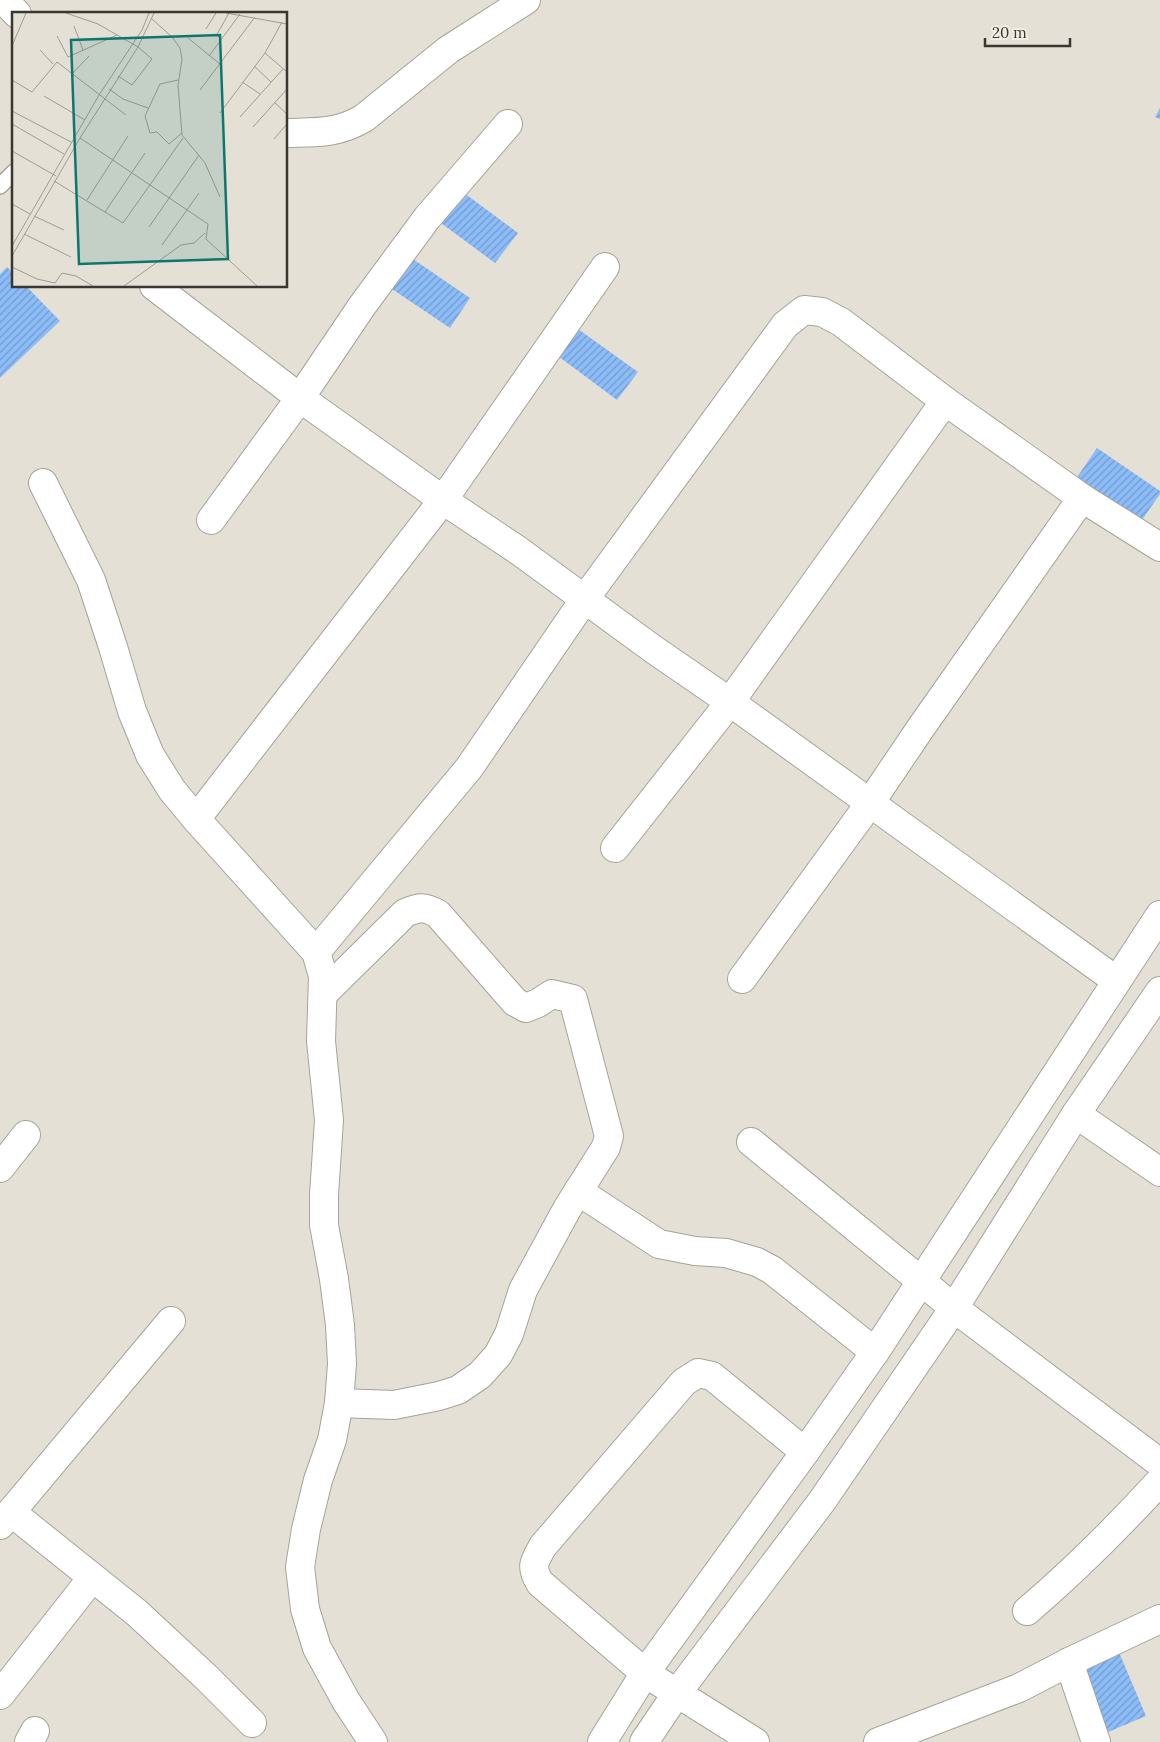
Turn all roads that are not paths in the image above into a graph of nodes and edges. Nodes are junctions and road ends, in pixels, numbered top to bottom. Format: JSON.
{"nodes":[{"id":1,"x":4,"y":0,"type":"edge"},
{"id":2,"x":526,"y":0,"type":"edge"},
{"id":3,"x":15,"y":12,"type":"edge"},
{"id":4,"x":508,"y":124,"type":"dead end"},
{"id":5,"x":288,"y":133,"type":"edge"},
{"id":6,"x":12,"y":174,"type":"edge"},
{"id":7,"x":0,"y":186,"type":"edge"},
{"id":8,"x":605,"y":267,"type":"dead end"},
{"id":9,"x":157,"y":288,"type":"edge"},
{"id":10,"x":300,"y":398,"type":"junction"},
{"id":11,"x":945,"y":401,"type":"junction"},
{"id":12,"x":43,"y":483,"type":"dead end"},
{"id":13,"x":1082,"y":498,"type":"junction"},
{"id":14,"x":443,"y":500,"type":"junction"},
{"id":15,"x":211,"y":520,"type":"dead end"},
{"id":16,"x":1160,"y":548,"type":"edge"},
{"id":17,"x":584,"y":600,"type":"junction"},
{"id":18,"x":730,"y":702,"type":"junction"},
{"id":19,"x":870,"y":803,"type":"junction"},
{"id":20,"x":196,"y":819,"type":"junction"},
{"id":21,"x":615,"y":848,"type":"dead end"},
{"id":22,"x":1160,"y":915,"type":"edge"},
{"id":23,"x":316,"y":952,"type":"junction"},
{"id":24,"x":742,"y":979,"type":"dead end"},
{"id":25,"x":1117,"y":981,"type":"junction"},
{"id":26,"x":1160,"y":991,"type":"edge"},
{"id":27,"x":323,"y":994,"type":"junction"},
{"id":28,"x":1076,"y":1114,"type":"junction"},
{"id":29,"x":26,"y":1135,"type":"dead end"},
{"id":30,"x":751,"y":1142,"type":"dead end"},
{"id":31,"x":0,"y":1168,"type":"edge"},
{"id":32,"x":1160,"y":1172,"type":"edge"},
{"id":33,"x":578,"y":1191,"type":"junction"},
{"id":34,"x":921,"y":1281,"type":"junction"},
{"id":35,"x":954,"y":1308,"type":"junction"},
{"id":36,"x":171,"y":1320,"type":"dead end"},
{"id":37,"x":875,"y":1352,"type":"junction"},
{"id":38,"x":339,"y":1403,"type":"junction"},
{"id":39,"x":805,"y":1452,"type":"junction"},
{"id":40,"x":1160,"y":1463,"type":"edge"},
{"id":41,"x":1160,"y":1481,"type":"edge"},
{"id":42,"x":6,"y":1519,"type":"edge"},
{"id":43,"x":92,"y":1578,"type":"junction"},
{"id":44,"x":1027,"y":1611,"type":"dead end"},
{"id":45,"x":1160,"y":1619,"type":"edge"},
{"id":46,"x":1068,"y":1662,"type":"junction"},
{"id":47,"x":645,"y":1673,"type":"junction"},
{"id":48,"x":677,"y":1693,"type":"junction"},
{"id":49,"x":0,"y":1695,"type":"edge"},
{"id":50,"x":252,"y":1723,"type":"dead end"},
{"id":51,"x":373,"y":1742,"type":"edge"},
{"id":52,"x":602,"y":1742,"type":"edge"},
{"id":53,"x":644,"y":1742,"type":"edge"},
{"id":54,"x":755,"y":1742,"type":"edge"},
{"id":55,"x":878,"y":1742,"type":"edge"},
{"id":56,"x":1096,"y":1742,"type":"edge"}],
"edges":[{"from":1,"to":3,"type":"street"},
{"from":2,"to":5,"type":"street"},
{"from":4,"to":10,"type":"street"},
{"from":6,"to":7,"type":"lane"},
{"from":8,"to":14,"type":"street"},
{"from":9,"to":10,"type":"street"},
{"from":10,"to":14,"type":"street"},
{"from":10,"to":15,"type":"street"},
{"from":11,"to":13,"type":"street"},
{"from":11,"to":17,"type":"street"},
{"from":11,"to":18,"type":"street"},
{"from":12,"to":20,"type":"street"},
{"from":13,"to":16,"type":"street"},
{"from":13,"to":19,"type":"street"},
{"from":14,"to":17,"type":"street"},
{"from":14,"to":20,"type":"street"},
{"from":17,"to":18,"type":"street"},
{"from":17,"to":23,"type":"street"},
{"from":18,"to":19,"type":"street"},
{"from":18,"to":21,"type":"street"},
{"from":19,"to":24,"type":"street"},
{"from":19,"to":25,"type":"street"},
{"from":20,"to":23,"type":"street"},
{"from":22,"to":25,"type":"street"},
{"from":23,"to":27,"type":"street"},
{"from":25,"to":34,"type":"street"},
{"from":26,"to":28,"type":"street"},
{"from":27,"to":33,"type":"street"},
{"from":27,"to":38,"type":"street"},
{"from":28,"to":32,"type":"street"},
{"from":28,"to":35,"type":"street"},
{"from":29,"to":31,"type":"street"},
{"from":30,"to":34,"type":"street"},
{"from":33,"to":37,"type":"street"},
{"from":33,"to":38,"type":"street"},
{"from":34,"to":35,"type":"street"},
{"from":34,"to":37,"type":"street"},
{"from":35,"to":40,"type":"street"},
{"from":35,"to":48,"type":"street"},
{"from":36,"to":42,"type":"street"},
{"from":37,"to":39,"type":"street"},
{"from":38,"to":51,"type":"street"},
{"from":39,"to":47,"type":"street"},
{"from":39,"to":47,"type":"street"},
{"from":41,"to":44,"type":"street"},
{"from":42,"to":43,"type":"street"},
{"from":43,"to":49,"type":"street"},
{"from":43,"to":50,"type":"street"},
{"from":45,"to":46,"type":"street"},
{"from":46,"to":55,"type":"street"},
{"from":46,"to":56,"type":"street"},
{"from":47,"to":48,"type":"street"},
{"from":47,"to":52,"type":"street"},
{"from":48,"to":53,"type":"street"},
{"from":48,"to":54,"type":"street"}]}
